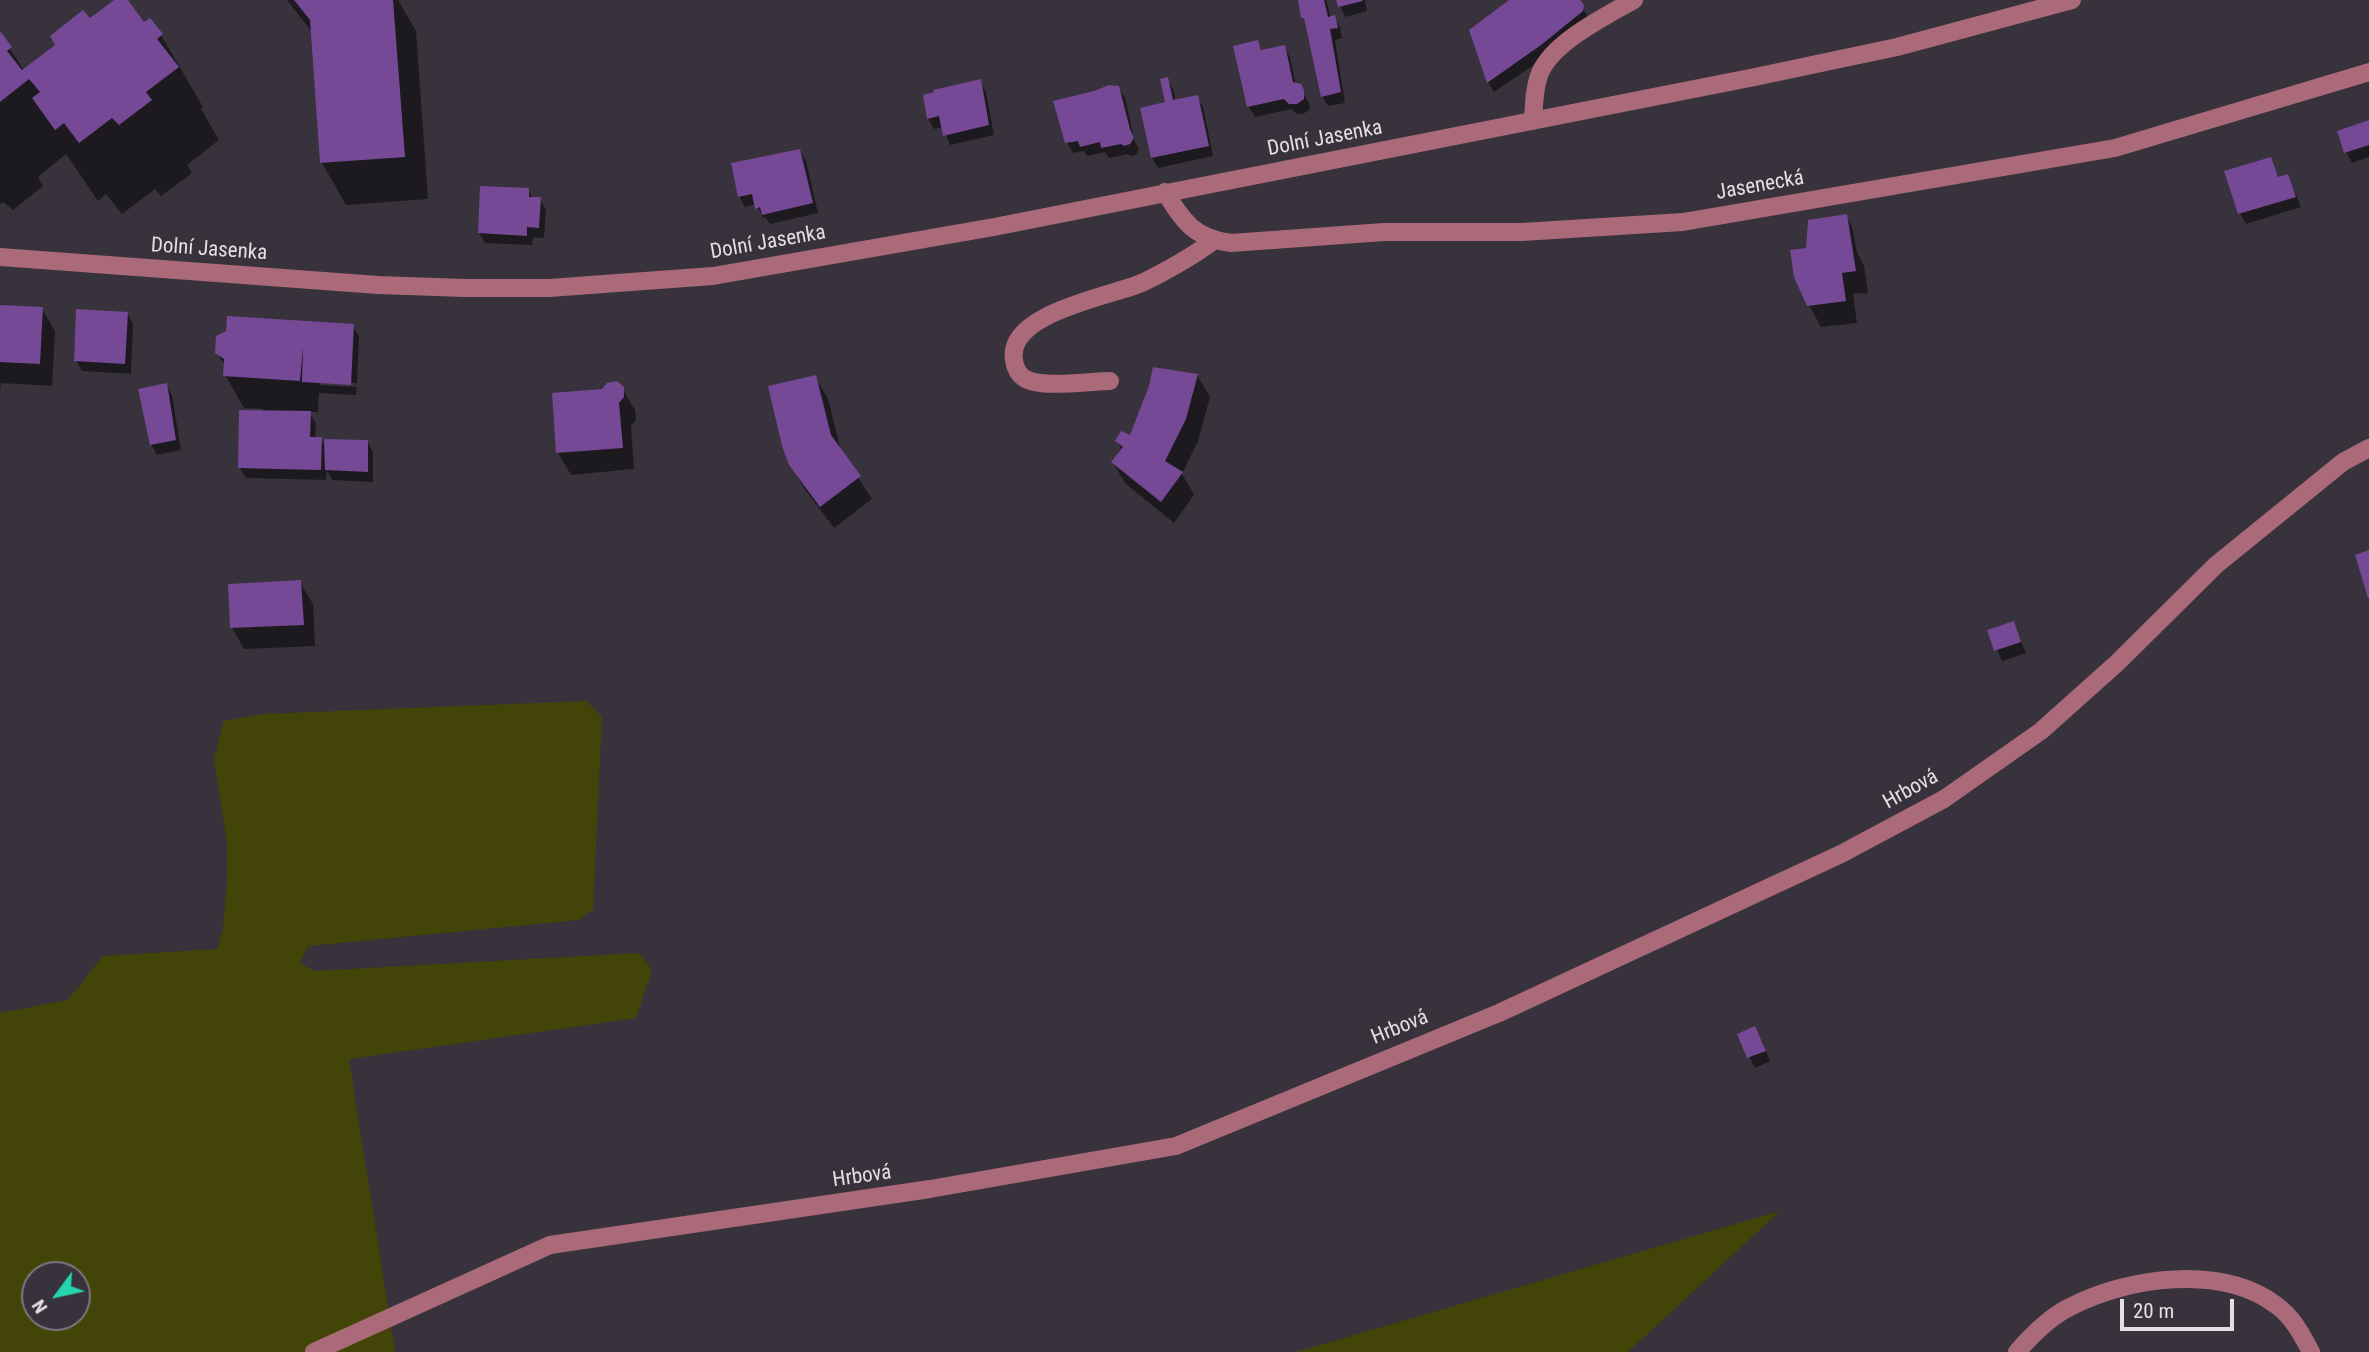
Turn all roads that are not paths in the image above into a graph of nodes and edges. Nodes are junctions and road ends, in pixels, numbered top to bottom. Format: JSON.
{"nodes":[{"id":1,"x":1634,"y":0,"type":"edge"},
{"id":2,"x":2072,"y":0,"type":"edge"},
{"id":3,"x":2369,"y":72,"type":"edge"},
{"id":4,"x":1533,"y":121,"type":"junction"},
{"id":5,"x":1165,"y":192,"type":"junction"},
{"id":6,"x":1213,"y":241,"type":"junction"},
{"id":7,"x":0,"y":257,"type":"edge"},
{"id":8,"x":1110,"y":381,"type":"dead end"},
{"id":9,"x":2369,"y":448,"type":"edge"},
{"id":10,"x":314,"y":1352,"type":"edge"},
{"id":11,"x":2017,"y":1352,"type":"edge"},
{"id":12,"x":2311,"y":1352,"type":"edge"}],
"edges":[{"from":1,"to":4,"type":"street"},
{"from":2,"to":4,"type":"street","name":"Dolní Jasenka"},
{"from":3,"to":6,"type":"street","name":"Jasenecká"},
{"from":4,"to":5,"type":"street","name":"Dolní Jasenka"},
{"from":5,"to":6,"type":"street"},
{"from":5,"to":7,"type":"street","name":"Dolní Jasenka"},
{"from":6,"to":8,"type":"street"},
{"from":9,"to":10,"type":"street","name":"Hrbová"},
{"from":11,"to":12,"type":"street"}]}
